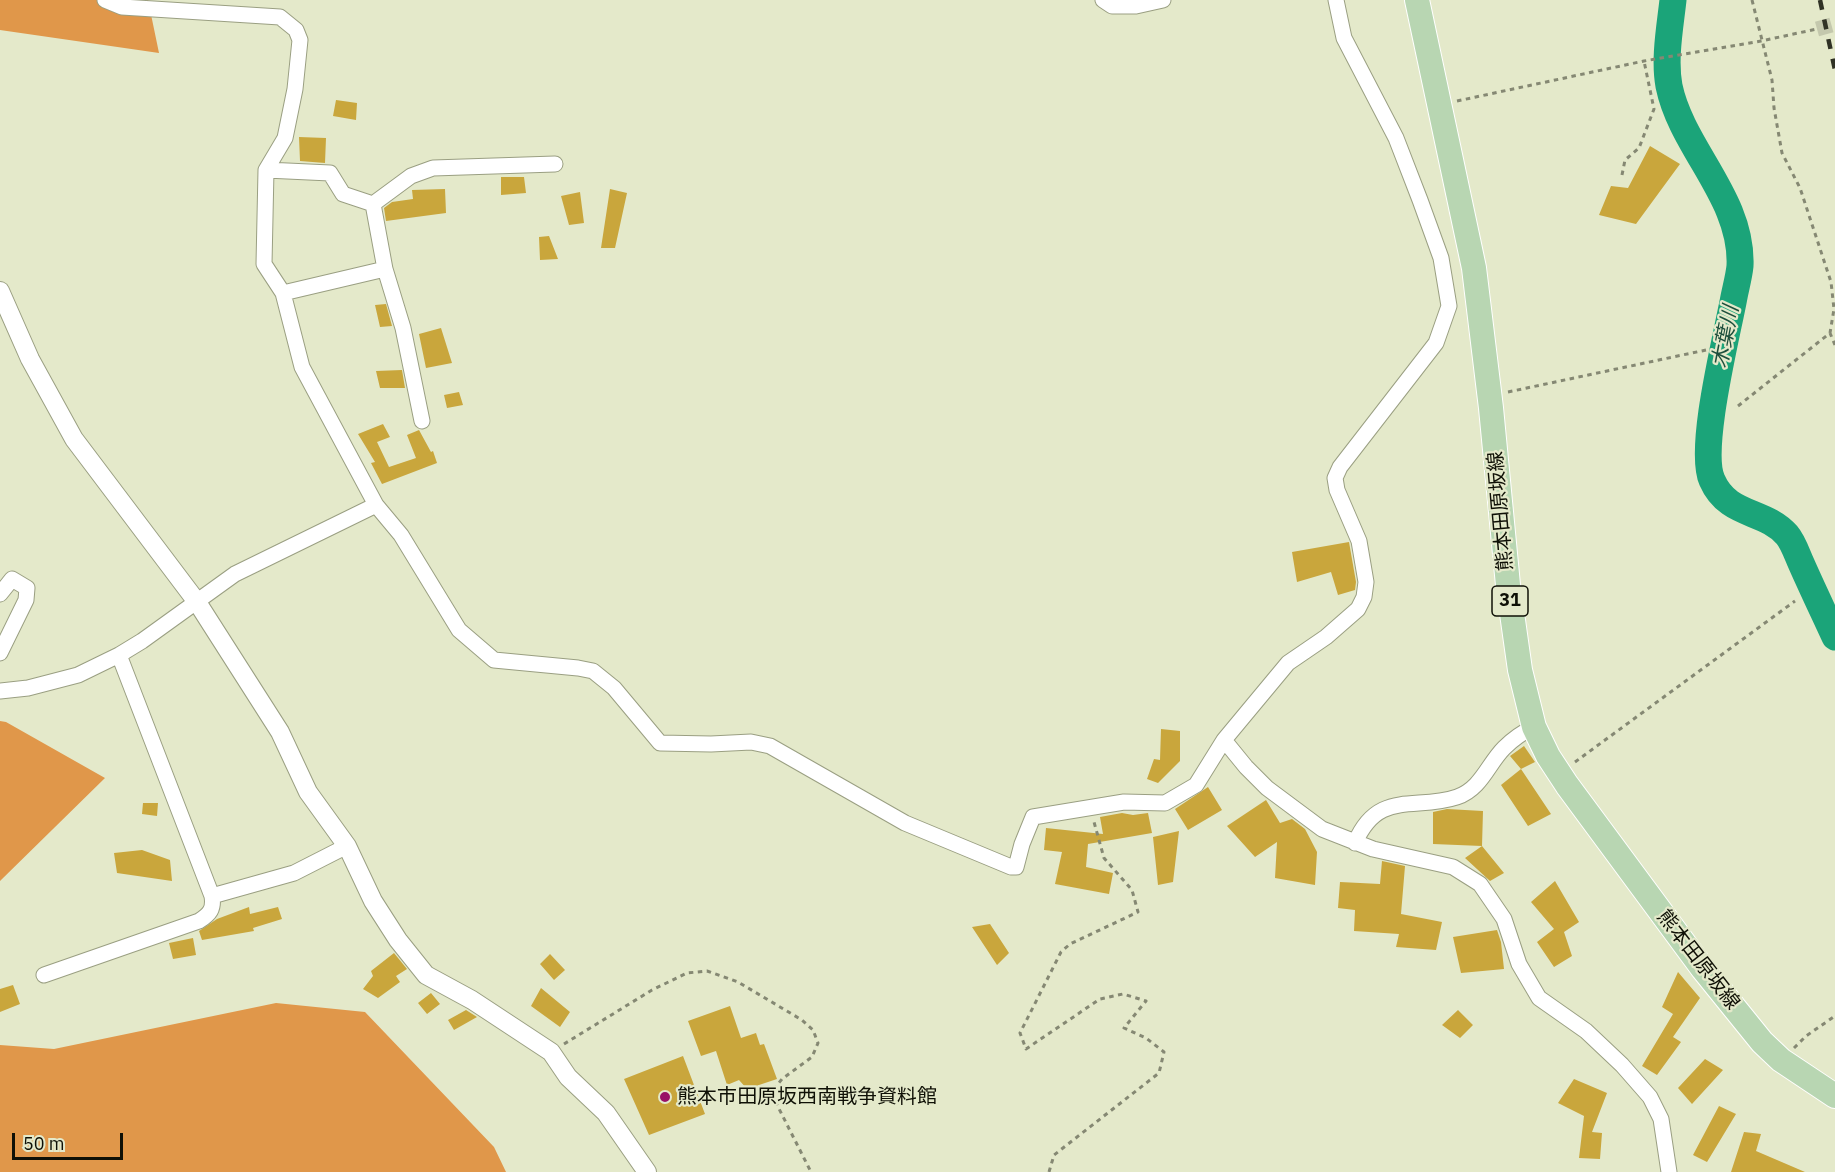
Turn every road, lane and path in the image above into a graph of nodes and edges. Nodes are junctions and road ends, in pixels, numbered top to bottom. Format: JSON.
{"nodes":[{"id":1,"x":105,"y":0,"type":"edge"},
{"id":2,"x":1103,"y":0,"type":"edge"},
{"id":3,"x":1163,"y":0,"type":"edge"},
{"id":4,"x":1336,"y":0,"type":"edge"},
{"id":5,"x":1417,"y":0,"type":"edge"},
{"id":6,"x":1752,"y":0,"type":"edge"},
{"id":7,"x":1817,"y":29,"type":"tunnel mouth"},
{"id":8,"x":1761,"y":41,"type":"junction"},
{"id":9,"x":1644,"y":61,"type":"junction"},
{"id":10,"x":1441,"y":104,"type":"junction"},
{"id":11,"x":555,"y":164,"type":"dead end"},
{"id":12,"x":266,"y":170,"type":"junction"},
{"id":13,"x":1622,"y":175,"type":"dead end"},
{"id":14,"x":373,"y":204,"type":"junction"},
{"id":15,"x":385,"y":269,"type":"junction"},
{"id":16,"x":0,"y":291,"type":"edge"},
{"id":17,"x":283,"y":293,"type":"junction"},
{"id":18,"x":1830,"y":333,"type":"junction"},
{"id":19,"x":1835,"y":345,"type":"edge"},
{"id":20,"x":1706,"y":350,"type":"dead end"},
{"id":21,"x":1490,"y":396,"type":"junction"},
{"id":22,"x":1738,"y":406,"type":"dead end"},
{"id":23,"x":422,"y":421,"type":"dead end"},
{"id":24,"x":376,"y":505,"type":"junction"},
{"id":25,"x":0,"y":594,"type":"edge"},
{"id":26,"x":1795,"y":601,"type":"dead end"},
{"id":27,"x":197,"y":602,"type":"junction"},
{"id":28,"x":0,"y":652,"type":"edge"},
{"id":29,"x":119,"y":655,"type":"junction"},
{"id":30,"x":0,"y":691,"type":"edge"},
{"id":31,"x":1534,"y":727,"type":"junction"},
{"id":32,"x":1224,"y":740,"type":"junction"},
{"id":33,"x":1559,"y":773,"type":"junction"},
{"id":34,"x":1090,"y":806,"type":"junction"},
{"id":35,"x":1354,"y":843,"type":"junction"},
{"id":36,"x":347,"y":846,"type":"junction"},
{"id":37,"x":212,"y":896,"type":"junction"},
{"id":38,"x":44,"y":975,"type":"dead end"},
{"id":39,"x":1835,"y":1016,"type":"edge"},
{"id":40,"x":551,"y":1052,"type":"junction"},
{"id":41,"x":1781,"y":1060,"type":"junction"},
{"id":42,"x":1835,"y":1096,"type":"edge"},
{"id":43,"x":647,"y":1172,"type":"edge"},
{"id":44,"x":811,"y":1172,"type":"edge"},
{"id":45,"x":1050,"y":1172,"type":"edge"},
{"id":46,"x":1670,"y":1172,"type":"edge"}],
"edges":[{"from":1,"to":12,"type":"street"},
{"from":2,"to":3,"type":"street"},
{"from":4,"to":32,"type":"street"},
{"from":5,"to":10,"type":"main road","name":"熊本田原坂線","number":"31"},
{"from":6,"to":8,"type":"path"},
{"from":7,"to":8,"type":"path"},
{"from":8,"to":9,"type":"path"},
{"from":8,"to":18,"type":"path"},
{"from":9,"to":10,"type":"path"},
{"from":9,"to":13,"type":"path"},
{"from":10,"to":21,"type":"main road","name":"熊本田原坂線","number":"31"},
{"from":11,"to":14,"type":"street"},
{"from":12,"to":14,"type":"street"},
{"from":12,"to":17,"type":"street"},
{"from":14,"to":15,"type":"street"},
{"from":15,"to":17,"type":"street"},
{"from":15,"to":23,"type":"street"},
{"from":16,"to":27,"type":"street"},
{"from":17,"to":24,"type":"street"},
{"from":18,"to":19,"type":"path"},
{"from":18,"to":22,"type":"path"},
{"from":20,"to":21,"type":"path"},
{"from":21,"to":31,"type":"main road","name":"熊本田原坂線","number":"31"},
{"from":24,"to":27,"type":"street"},
{"from":24,"to":34,"type":"street"},
{"from":25,"to":28,"type":"street"},
{"from":26,"to":33,"type":"path"},
{"from":27,"to":29,"type":"street"},
{"from":27,"to":36,"type":"street"},
{"from":29,"to":30,"type":"street"},
{"from":29,"to":37,"type":"street"},
{"from":31,"to":33,"type":"main road","name":"熊本田原坂線","number":"31"},
{"from":31,"to":35,"type":"street"},
{"from":32,"to":34,"type":"street"},
{"from":32,"to":35,"type":"street"},
{"from":33,"to":41,"type":"main road","name":"熊本田原坂線","number":"31"},
{"from":34,"to":45,"type":"path"},
{"from":35,"to":46,"type":"street"},
{"from":36,"to":37,"type":"street"},
{"from":36,"to":40,"type":"street"},
{"from":37,"to":38,"type":"street"},
{"from":39,"to":41,"type":"path"},
{"from":40,"to":43,"type":"street"},
{"from":40,"to":44,"type":"path"},
{"from":41,"to":42,"type":"main road","name":"熊本田原坂線","number":"31"}]}
